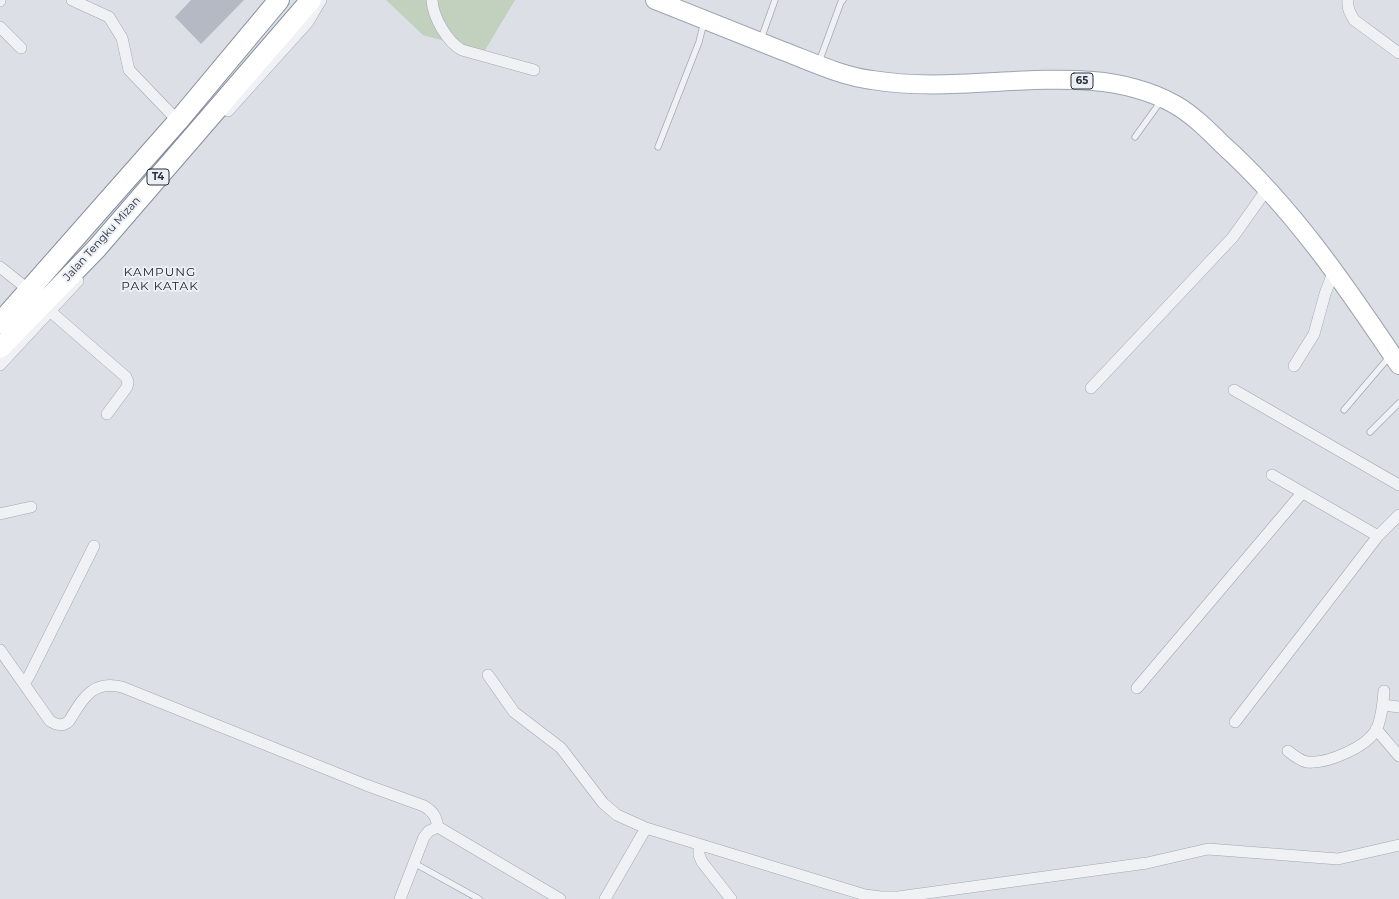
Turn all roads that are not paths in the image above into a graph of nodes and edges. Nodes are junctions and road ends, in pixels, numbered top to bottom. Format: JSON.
{"nodes":[{"id":1,"x":72,"y":0,"type":"edge"},
{"id":2,"x":279,"y":0,"type":"edge"},
{"id":3,"x":311,"y":0,"type":"edge"},
{"id":4,"x":321,"y":0,"type":"edge"},
{"id":5,"x":432,"y":0,"type":"edge"},
{"id":6,"x":655,"y":0,"type":"edge"},
{"id":7,"x":775,"y":0,"type":"edge"},
{"id":8,"x":843,"y":0,"type":"edge"},
{"id":9,"x":1348,"y":0,"type":"edge"},
{"id":10,"x":704,"y":19,"type":"junction"},
{"id":11,"x":0,"y":27,"type":"edge"},
{"id":12,"x":760,"y":41,"type":"junction"},
{"id":13,"x":21,"y":48,"type":"dead end"},
{"id":14,"x":1399,"y":54,"type":"edge"},
{"id":15,"x":819,"y":64,"type":"junction"},
{"id":16,"x":534,"y":70,"type":"dead end"},
{"id":17,"x":1162,"y":99,"type":"junction"},
{"id":18,"x":178,"y":121,"type":"junction"},
{"id":19,"x":1135,"y":138,"type":"dead end"},
{"id":20,"x":658,"y":147,"type":"dead end"},
{"id":21,"x":1267,"y":189,"type":"junction"},
{"id":22,"x":0,"y":267,"type":"edge"},
{"id":23,"x":1334,"y":270,"type":"junction"},
{"id":24,"x":30,"y":291,"type":"junction"},
{"id":25,"x":51,"y":312,"type":"junction"},
{"id":26,"x":0,"y":323,"type":"edge"},
{"id":27,"x":0,"y":348,"type":"edge"},
{"id":28,"x":1395,"y":360,"type":"edge"},
{"id":29,"x":0,"y":365,"type":"edge"},
{"id":30,"x":1294,"y":366,"type":"dead end"},
{"id":31,"x":1091,"y":388,"type":"dead end"},
{"id":32,"x":1234,"y":390,"type":"dead end"},
{"id":33,"x":1399,"y":403,"type":"edge"},
{"id":34,"x":1344,"y":410,"type":"dead end"},
{"id":35,"x":107,"y":414,"type":"dead end"},
{"id":36,"x":1370,"y":432,"type":"dead end"},
{"id":37,"x":1272,"y":475,"type":"dead end"},
{"id":38,"x":1399,"y":485,"type":"edge"},
{"id":39,"x":1302,"y":493,"type":"junction"},
{"id":40,"x":31,"y":507,"type":"dead end"},
{"id":41,"x":0,"y":514,"type":"edge"},
{"id":42,"x":1399,"y":515,"type":"edge"},
{"id":43,"x":1378,"y":536,"type":"junction"},
{"id":44,"x":94,"y":546,"type":"dead end"},
{"id":45,"x":0,"y":650,"type":"edge"},
{"id":46,"x":488,"y":675,"type":"dead end"},
{"id":47,"x":24,"y":684,"type":"junction"},
{"id":48,"x":1137,"y":688,"type":"dead end"},
{"id":49,"x":1384,"y":691,"type":"dead end"},
{"id":50,"x":1383,"y":705,"type":"junction"},
{"id":51,"x":1399,"y":707,"type":"edge"},
{"id":52,"x":1235,"y":722,"type":"dead end"},
{"id":53,"x":1376,"y":729,"type":"junction"},
{"id":54,"x":1288,"y":752,"type":"dead end"},
{"id":55,"x":1399,"y":756,"type":"edge"},
{"id":56,"x":438,"y":827,"type":"junction"},
{"id":57,"x":646,"y":828,"type":"junction"},
{"id":58,"x":699,"y":844,"type":"junction"},
{"id":59,"x":1399,"y":845,"type":"edge"},
{"id":60,"x":414,"y":863,"type":"junction"},
{"id":61,"x":400,"y":899,"type":"edge"},
{"id":62,"x":479,"y":899,"type":"edge"},
{"id":63,"x":560,"y":899,"type":"edge"},
{"id":64,"x":605,"y":899,"type":"edge"},
{"id":65,"x":731,"y":899,"type":"edge"}],
"edges":[{"from":1,"to":18,"type":"street"},
{"from":2,"to":18,"type":"highway","name":"Jalan Tengku Mizan","number":"T4"},
{"from":3,"to":27,"type":"highway","name":"Jalan Tengku Mizan","number":"T4"},
{"from":4,"to":25,"type":"street"},
{"from":5,"to":16,"type":"street"},
{"from":6,"to":10,"type":"main road","number":"65"},
{"from":7,"to":12,"type":"lane"},
{"from":8,"to":15,"type":"lane"},
{"from":9,"to":14,"type":"street"},
{"from":10,"to":12,"type":"main road","number":"65"},
{"from":10,"to":20,"type":"lane"},
{"from":11,"to":13,"type":"street"},
{"from":12,"to":15,"type":"main road","number":"65"},
{"from":15,"to":17,"type":"main road","number":"65"},
{"from":17,"to":19,"type":"lane"},
{"from":17,"to":21,"type":"main road","number":"65"},
{"from":18,"to":24,"type":"highway","name":"Jalan Tengku Mizan","number":"T4"},
{"from":21,"to":23,"type":"main road","number":"65"},
{"from":21,"to":31,"type":"street"},
{"from":22,"to":24,"type":"street"},
{"from":23,"to":28,"type":"main road","number":"65"},
{"from":23,"to":30,"type":"street"},
{"from":24,"to":26,"type":"highway","name":"Jalan Tengku Mizan","number":"T4"},
{"from":25,"to":29,"type":"street"},
{"from":25,"to":35,"type":"street"},
{"from":28,"to":34,"type":"lane"},
{"from":32,"to":38,"type":"street"},
{"from":33,"to":36,"type":"lane"},
{"from":37,"to":39,"type":"street"},
{"from":39,"to":43,"type":"street"},
{"from":39,"to":48,"type":"street"},
{"from":40,"to":41,"type":"street"},
{"from":42,"to":43,"type":"street"},
{"from":43,"to":52,"type":"street"},
{"from":44,"to":47,"type":"street"},
{"from":45,"to":47,"type":"street"},
{"from":46,"to":57,"type":"street"},
{"from":47,"to":56,"type":"street"},
{"from":49,"to":50,"type":"street"},
{"from":50,"to":51,"type":"street"},
{"from":50,"to":53,"type":"street"},
{"from":53,"to":54,"type":"street"},
{"from":53,"to":55,"type":"street"},
{"from":56,"to":60,"type":"street"},
{"from":56,"to":63,"type":"street"},
{"from":57,"to":58,"type":"street"},
{"from":57,"to":64,"type":"street"},
{"from":58,"to":59,"type":"street"},
{"from":58,"to":65,"type":"street"},
{"from":60,"to":61,"type":"street"},
{"from":60,"to":62,"type":"lane"}]}
